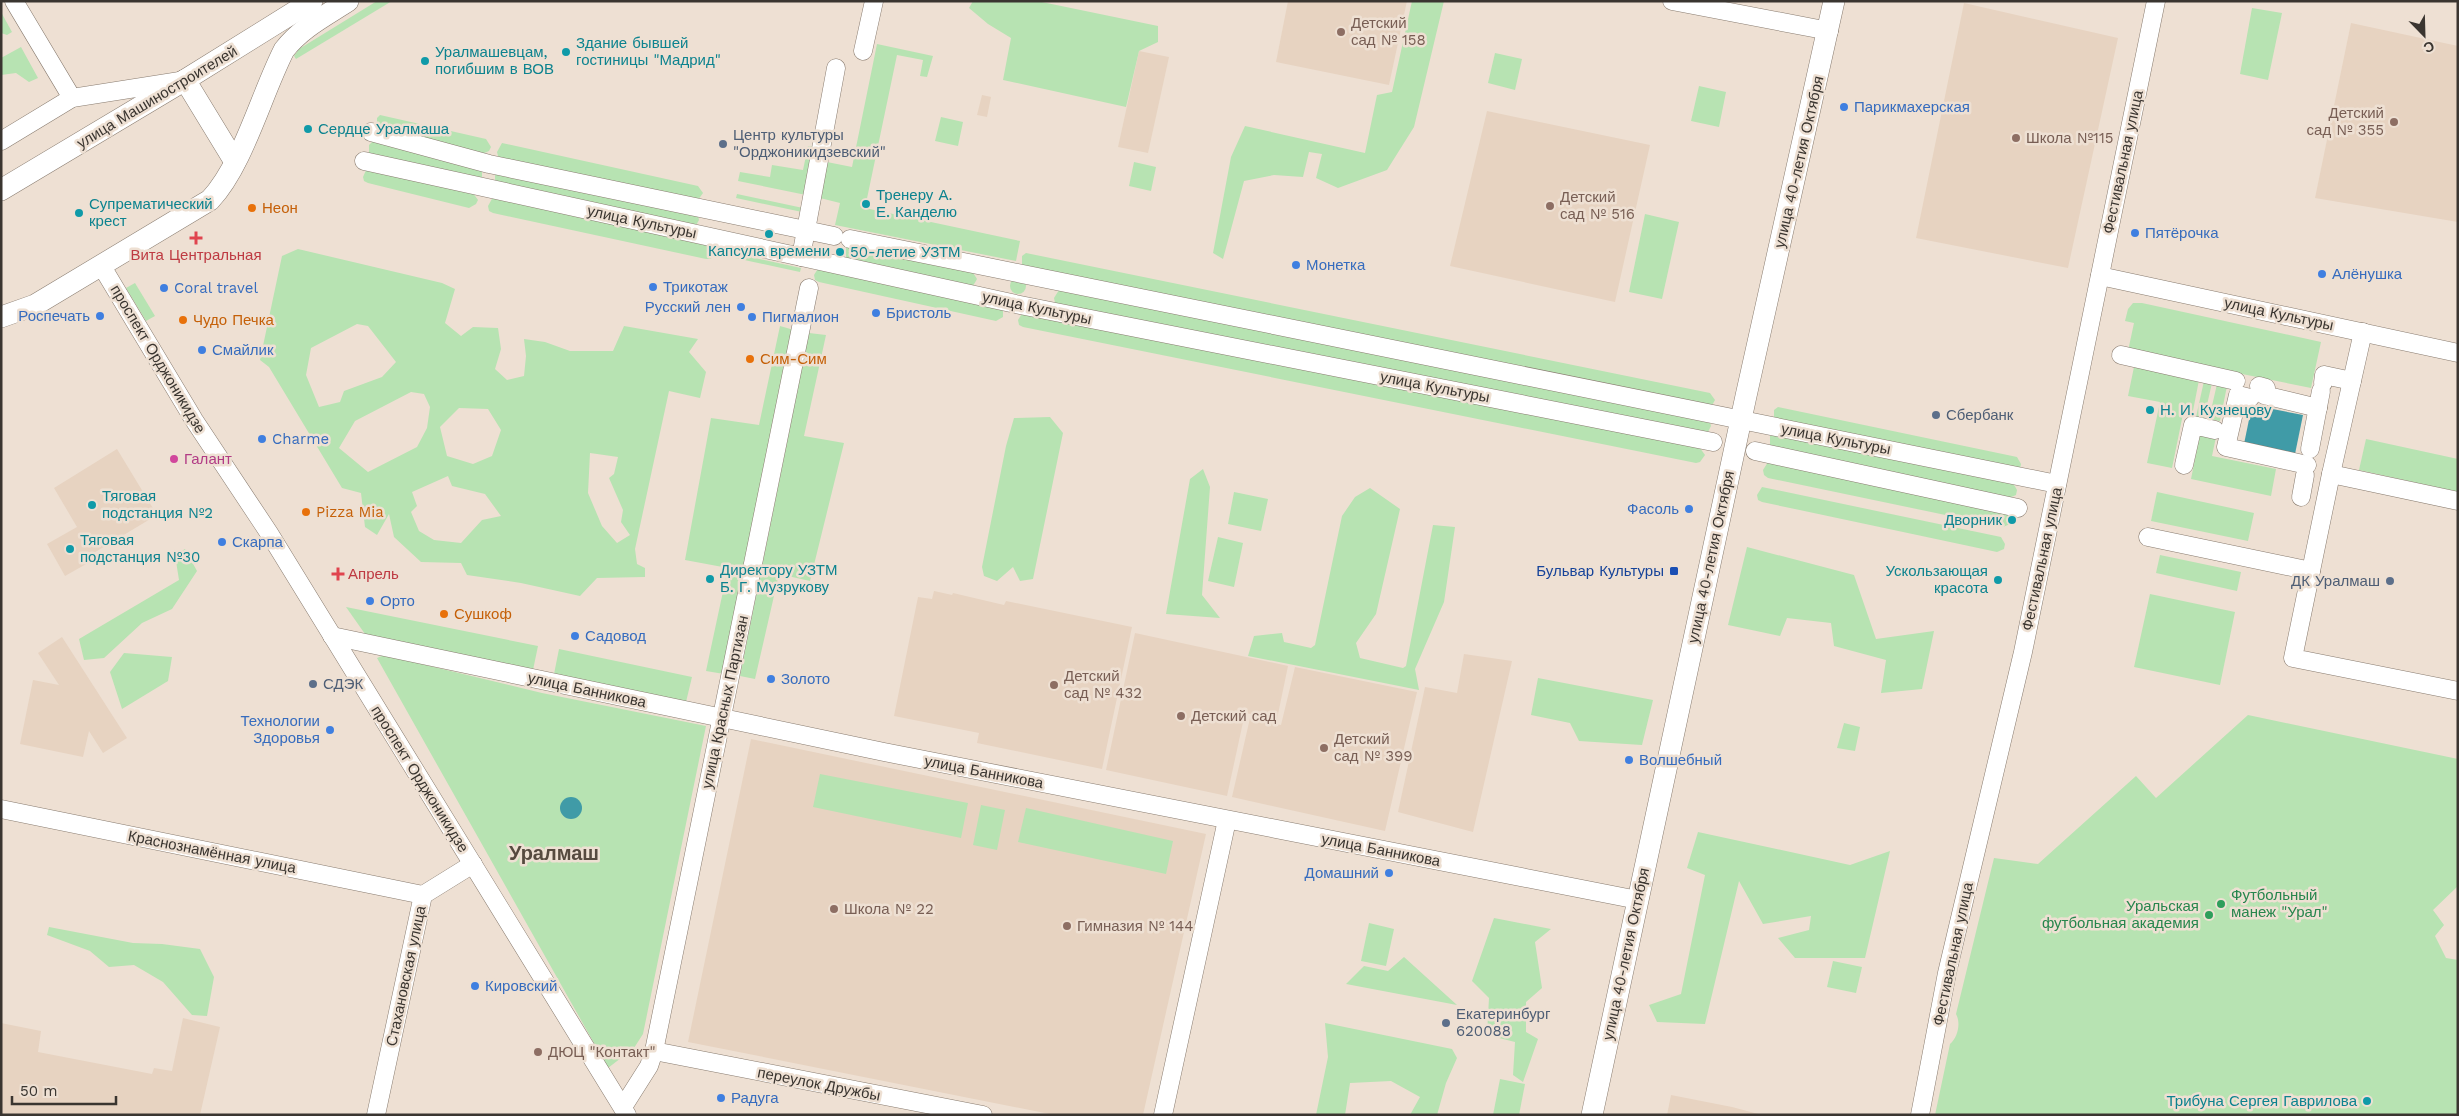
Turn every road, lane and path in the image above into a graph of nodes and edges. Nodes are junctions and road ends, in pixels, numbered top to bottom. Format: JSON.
{"nodes":[{"id":1,"x":14,"y":1,"type":"edge"},
{"id":2,"x":312,"y":1,"type":"edge"},
{"id":3,"x":348,"y":1,"type":"edge"},
{"id":4,"x":874,"y":1,"type":"edge"},
{"id":5,"x":1672,"y":1,"type":"edge"},
{"id":6,"x":1834,"y":1,"type":"edge"},
{"id":7,"x":2156,"y":1,"type":"edge"},
{"id":8,"x":1828,"y":31,"type":"junction"},
{"id":9,"x":863,"y":51,"type":"dead end"},
{"id":10,"x":836,"y":68,"type":"dead end"},
{"id":11,"x":185,"y":80,"type":"junction"},
{"id":12,"x":72,"y":98,"type":"junction"},
{"id":13,"x":371,"y":132,"type":"dead end"},
{"id":14,"x":1,"y":140,"type":"edge"},
{"id":15,"x":364,"y":161,"type":"dead end"},
{"id":16,"x":235,"y":162,"type":"junction"},
{"id":17,"x":1,"y":190,"type":"edge"},
{"id":18,"x":807,"y":230,"type":"junction"},
{"id":19,"x":801,"y":257,"type":"junction"},
{"id":20,"x":101,"y":265,"type":"junction"},
{"id":21,"x":2100,"y":276,"type":"junction"},
{"id":22,"x":809,"y":288,"type":"dead end"},
{"id":23,"x":1,"y":317,"type":"edge"},
{"id":24,"x":2363,"y":332,"type":"junction"},
{"id":25,"x":2458,"y":353,"type":"edge"},
{"id":26,"x":2121,"y":355,"type":"dead end"},
{"id":27,"x":2352,"y":381,"type":"junction"},
{"id":28,"x":2251,"y":390,"type":"junction"},
{"id":29,"x":2321,"y":394,"type":"junction"},
{"id":30,"x":1740,"y":420,"type":"junction"},
{"id":31,"x":2221,"y":432,"type":"junction"},
{"id":32,"x":1713,"y":442,"type":"dead end"},
{"id":33,"x":1755,"y":451,"type":"dead end"},
{"id":34,"x":2307,"y":462,"type":"junction"},
{"id":35,"x":2184,"y":466,"type":"dead end"},
{"id":36,"x":2331,"y":474,"type":"junction"},
{"id":37,"x":2057,"y":484,"type":"junction"},
{"id":38,"x":2301,"y":497,"type":"dead end"},
{"id":39,"x":2458,"y":501,"type":"edge"},
{"id":40,"x":2018,"y":508,"type":"dead end"},
{"id":41,"x":2148,"y":537,"type":"dead end"},
{"id":42,"x":2306,"y":570,"type":"junction"},
{"id":43,"x":332,"y":636,"type":"junction"},
{"id":44,"x":2458,"y":691,"type":"edge"},
{"id":45,"x":722,"y":718,"type":"junction"},
{"id":46,"x":1,"y":809,"type":"edge"},
{"id":47,"x":1226,"y":820,"type":"junction"},
{"id":48,"x":473,"y":864,"type":"junction"},
{"id":49,"x":423,"y":895,"type":"junction"},
{"id":50,"x":1638,"y":900,"type":"junction"},
{"id":51,"x":654,"y":1051,"type":"junction"},
{"id":52,"x":625,"y":1111,"type":"edge"},
{"id":53,"x":376,"y":1115,"type":"edge"},
{"id":54,"x":983,"y":1115,"type":"edge"},
{"id":55,"x":1162,"y":1115,"type":"edge"},
{"id":56,"x":1592,"y":1115,"type":"edge"},
{"id":57,"x":1920,"y":1115,"type":"edge"}],
"edges":[{"from":1,"to":12,"type":"street"},
{"from":2,"to":11,"type":"main road","name":"улица Машиностроителей"},
{"from":3,"to":16,"type":"main road"},
{"from":4,"to":9,"type":"street"},
{"from":5,"to":8,"type":"street"},
{"from":6,"to":8,"type":"main road","name":"улица 40-летия Октября"},
{"from":7,"to":21,"type":"street","name":"Фестивальная улица"},
{"from":8,"to":30,"type":"main road","name":"улица 40-летия Октября"},
{"from":10,"to":18,"type":"street"},
{"from":11,"to":12,"type":"street"},
{"from":11,"to":16,"type":"main road"},
{"from":11,"to":17,"type":"main road","name":"улица Машиностроителей"},
{"from":12,"to":14,"type":"street"},
{"from":13,"to":18,"type":"street","name":"улица Культуры"},
{"from":15,"to":19,"type":"street","name":"улица Культуры"},
{"from":16,"to":20,"type":"main road"},
{"from":18,"to":19,"type":"street"},
{"from":18,"to":30,"type":"street","name":"улица Культуры"},
{"from":19,"to":32,"type":"street","name":"улица Культуры"},
{"from":20,"to":23,"type":"main road"},
{"from":20,"to":43,"type":"street","name":"проспект Орджоникидзе"},
{"from":21,"to":24,"type":"street","name":"улица Культуры"},
{"from":21,"to":37,"type":"street","name":"Фестивальная улица"},
{"from":22,"to":45,"type":"street","name":"улица Красных Партизан"},
{"from":24,"to":25,"type":"street","name":"улица Культуры"},
{"from":24,"to":27,"type":"street"},
{"from":26,"to":28,"type":"street"},
{"from":27,"to":29,"type":"street"},
{"from":27,"to":36,"type":"street"},
{"from":28,"to":29,"type":"street"},
{"from":28,"to":31,"type":"street"},
{"from":29,"to":34,"type":"street"},
{"from":30,"to":37,"type":"street","name":"улица Культуры"},
{"from":30,"to":50,"type":"main road","name":"улица 40-летия Октября"},
{"from":31,"to":34,"type":"street"},
{"from":31,"to":35,"type":"street"},
{"from":33,"to":40,"type":"street","name":"улица Культуры"},
{"from":34,"to":38,"type":"street"},
{"from":36,"to":39,"type":"street"},
{"from":36,"to":42,"type":"street"},
{"from":37,"to":57,"type":"street","name":"Фестивальная улица"},
{"from":41,"to":42,"type":"street"},
{"from":42,"to":44,"type":"street"},
{"from":43,"to":45,"type":"street","name":"улица Банникова"},
{"from":43,"to":48,"type":"street","name":"проспект Орджоникидзе"},
{"from":45,"to":47,"type":"street","name":"улица Банникова"},
{"from":45,"to":51,"type":"street","name":"улица Красных Партизан"},
{"from":46,"to":49,"type":"street","name":"Краснознамённая улица"},
{"from":47,"to":50,"type":"street","name":"улица Банникова"},
{"from":47,"to":55,"type":"street"},
{"from":48,"to":49,"type":"street","name":"Стахановская улица"},
{"from":48,"to":52,"type":"street","name":"проспект Орджоникидзе"},
{"from":49,"to":53,"type":"street","name":"Стахановская улица"},
{"from":50,"to":56,"type":"main road","name":"улица 40-летия Октября"},
{"from":51,"to":52,"type":"street","name":"улица Красных Партизан"},
{"from":51,"to":54,"type":"street","name":"переулок Дружбы"}]}
